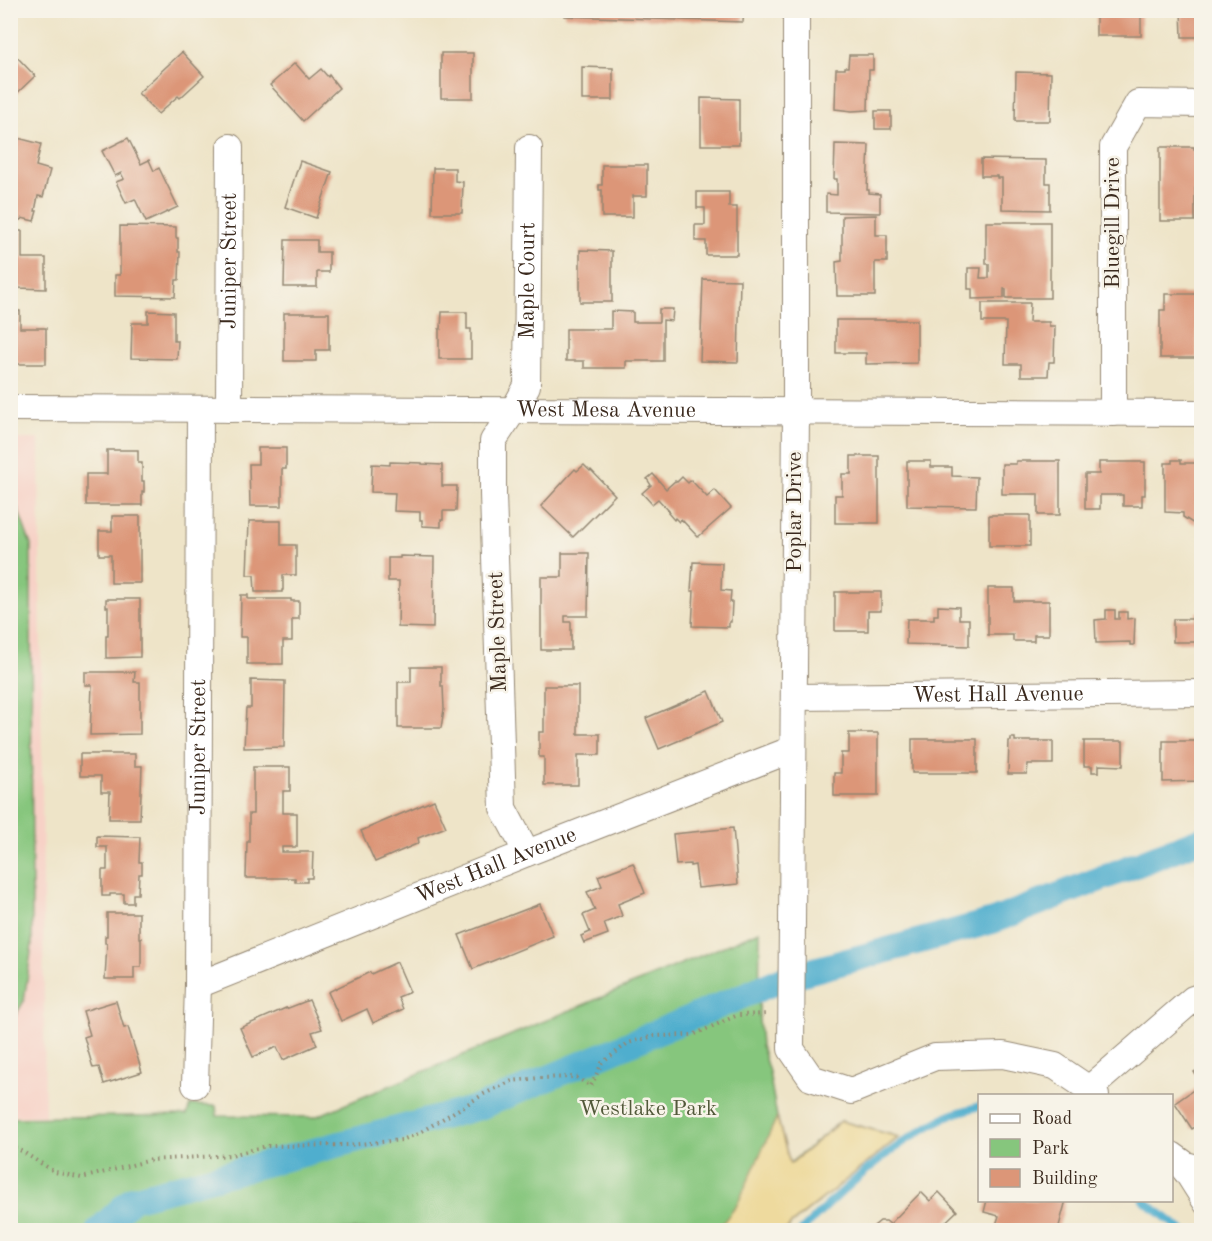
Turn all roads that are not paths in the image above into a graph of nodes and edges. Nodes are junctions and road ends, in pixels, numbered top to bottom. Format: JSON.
{"nodes":[{"id":1,"x":796,"y":10,"type":"edge"},
{"id":2,"x":1202,"y":104,"type":"edge"},
{"id":3,"x":230,"y":147,"type":"dead end"},
{"id":4,"x":529,"y":148,"type":"dead end"},
{"id":5,"x":10,"y":408,"type":"edge"},
{"id":6,"x":200,"y":409,"type":"junction"},
{"id":7,"x":229,"y":409,"type":"junction"},
{"id":8,"x":513,"y":411,"type":"junction"},
{"id":9,"x":796,"y":412,"type":"junction"},
{"id":10,"x":1113,"y":413,"type":"junction"},
{"id":11,"x":1202,"y":413,"type":"edge"},
{"id":12,"x":1202,"y":693,"type":"edge"},
{"id":13,"x":794,"y":697,"type":"junction"},
{"id":14,"x":793,"y":749,"type":"junction"},
{"id":15,"x":527,"y":853,"type":"junction"},
{"id":16,"x":198,"y":985,"type":"junction"},
{"id":17,"x":1202,"y":996,"type":"edge"},
{"id":18,"x":195,"y":1085,"type":"dead end"},
{"id":19,"x":1093,"y":1092,"type":"edge"},
{"id":20,"x":1173,"y":1156,"type":"edge"},
{"id":21,"x":1173,"y":1164,"type":"edge"},
{"id":22,"x":1202,"y":1169,"type":"edge"},
{"id":23,"x":1202,"y":1207,"type":"edge"}],
"edges":[{"from":1,"to":9,"type":"street","name":"Poplar Drive"},
{"from":2,"to":10,"type":"street","name":"Bluegill Drive"},
{"from":3,"to":7,"type":"street","name":"Juniper Street"},
{"from":4,"to":8,"type":"street","name":"Maple Court"},
{"from":5,"to":6,"type":"street","name":"West Mesa Avenue"},
{"from":6,"to":7,"type":"street","name":"West Mesa Avenue"},
{"from":6,"to":16,"type":"street","name":"Juniper Street"},
{"from":7,"to":8,"type":"street","name":"West Mesa Avenue"},
{"from":8,"to":9,"type":"street","name":"West Mesa Avenue"},
{"from":8,"to":15,"type":"street","name":"Maple Street"},
{"from":9,"to":10,"type":"street","name":"West Mesa Avenue"},
{"from":9,"to":13,"type":"street","name":"Poplar Drive"},
{"from":10,"to":11,"type":"street","name":"West Mesa Avenue"},
{"from":12,"to":13,"type":"street","name":"West Hall Avenue"},
{"from":13,"to":14,"type":"street","name":"Poplar Drive"},
{"from":14,"to":15,"type":"street","name":"West Hall Avenue"},
{"from":14,"to":19,"type":"street","name":"Poplar Drive"},
{"from":15,"to":16,"type":"street","name":"West Hall Avenue"},
{"from":16,"to":18,"type":"street","name":"Juniper Street"},
{"from":17,"to":19,"type":"street"},
{"from":20,"to":22,"type":"street"},
{"from":21,"to":23,"type":"lane"}]}
